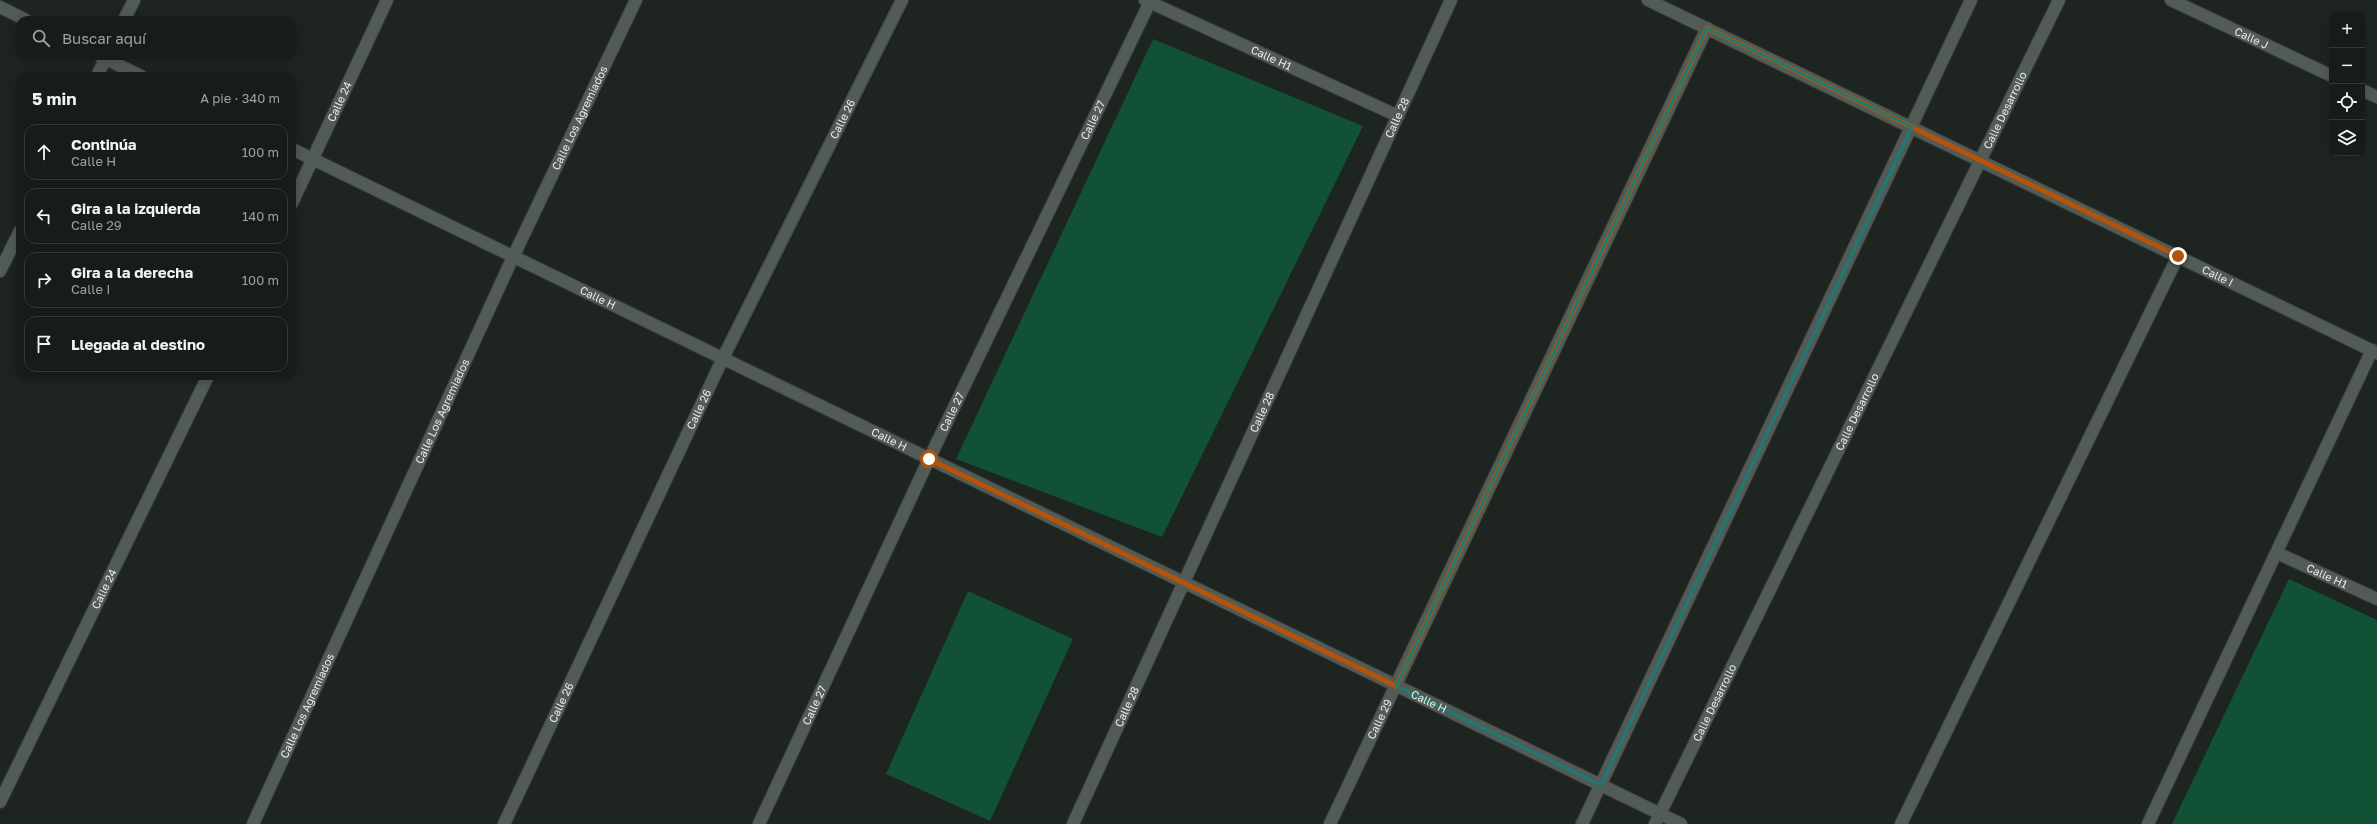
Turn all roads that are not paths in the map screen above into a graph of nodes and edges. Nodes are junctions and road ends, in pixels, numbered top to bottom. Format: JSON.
{"nodes":[{"id":1,"x":134,"y":0,"type":"edge"},
{"id":2,"x":387,"y":0,"type":"edge"},
{"id":3,"x":636,"y":0,"type":"edge"},
{"id":4,"x":902,"y":0,"type":"edge"},
{"id":5,"x":1451,"y":0,"type":"edge"},
{"id":6,"x":1648,"y":0,"type":"edge"},
{"id":7,"x":1971,"y":0,"type":"edge"},
{"id":8,"x":2058,"y":0,"type":"edge"},
{"id":9,"x":2171,"y":0,"type":"edge"},
{"id":10,"x":1147,"y":1,"type":"edge"},
{"id":11,"x":0,"y":7,"type":"edge"},
{"id":12,"x":18,"y":16,"type":"edge"},
{"id":13,"x":126,"y":16,"type":"edge"},
{"id":14,"x":1707,"y":28,"type":"junction"},
{"id":15,"x":103,"y":60,"type":"edge"},
{"id":16,"x":110,"y":60,"type":"edge"},
{"id":17,"x":98,"y":72,"type":"edge"},
{"id":18,"x":133,"y":72,"type":"edge"},
{"id":19,"x":2329,"y":75,"type":"edge"},
{"id":20,"x":2365,"y":91,"type":"edge"},
{"id":21,"x":2377,"y":97,"type":"edge"},
{"id":22,"x":1398,"y":116,"type":"junction"},
{"id":23,"x":1912,"y":128,"type":"junction"},
{"id":24,"x":296,"y":151,"type":"edge"},
{"id":25,"x":313,"y":160,"type":"junction"},
{"id":26,"x":1980,"y":160,"type":"junction"},
{"id":27,"x":296,"y":195,"type":"edge"},
{"id":28,"x":16,"y":239,"type":"edge"},
{"id":29,"x":2178,"y":256,"type":"junction"},
{"id":30,"x":513,"y":257,"type":"junction"},
{"id":31,"x":0,"y":272,"type":"edge"},
{"id":32,"x":2375,"y":351,"type":"edge"},
{"id":33,"x":722,"y":358,"type":"junction"},
{"id":34,"x":206,"y":380,"type":"edge"},
{"id":35,"x":929,"y":459,"type":"junction"},
{"id":36,"x":2277,"y":553,"type":"junction"},
{"id":37,"x":1183,"y":582,"type":"junction"},
{"id":38,"x":2377,"y":599,"type":"edge"},
{"id":39,"x":1396,"y":686,"type":"junction"},
{"id":40,"x":1601,"y":785,"type":"junction"},
{"id":41,"x":0,"y":802,"type":"edge"},
{"id":42,"x":1657,"y":819,"type":"edge"},
{"id":43,"x":253,"y":824,"type":"edge"},
{"id":44,"x":504,"y":824,"type":"edge"},
{"id":45,"x":759,"y":824,"type":"edge"},
{"id":46,"x":1073,"y":824,"type":"edge"},
{"id":47,"x":1330,"y":824,"type":"edge"},
{"id":48,"x":1582,"y":824,"type":"edge"},
{"id":49,"x":1681,"y":824,"type":"edge"},
{"id":50,"x":1901,"y":824,"type":"edge"},
{"id":51,"x":2148,"y":824,"type":"edge"}],
"edges":[{"from":1,"to":13,"type":"street"},
{"from":2,"to":25,"type":"street","name":"Calle 24"},
{"from":3,"to":30,"type":"street","name":"Calle Los Agremiados"},
{"from":4,"to":33,"type":"street","name":"Calle 26"},
{"from":5,"to":22,"type":"street","name":"Calle 28"},
{"from":6,"to":14,"type":"street","name":"Calle I"},
{"from":7,"to":23,"type":"street"},
{"from":8,"to":26,"type":"street","name":"Calle Desarrollo"},
{"from":9,"to":19,"type":"street","name":"Calle J"},
{"from":10,"to":22,"type":"street","name":"Calle H1"},
{"from":10,"to":35,"type":"street","name":"Calle 27"},
{"from":11,"to":12,"type":"street"},
{"from":14,"to":23,"type":"street","name":"Calle I"},
{"from":14,"to":39,"type":"street","name":"Calle 29"},
{"from":15,"to":17,"type":"street"},
{"from":16,"to":18,"type":"street"},
{"from":20,"to":21,"type":"street"},
{"from":22,"to":37,"type":"street","name":"Calle 28"},
{"from":23,"to":26,"type":"street","name":"Calle I"},
{"from":23,"to":40,"type":"street"},
{"from":24,"to":25,"type":"street","name":"Calle H"},
{"from":25,"to":27,"type":"street","name":"Calle 24"},
{"from":25,"to":30,"type":"street","name":"Calle H"},
{"from":26,"to":29,"type":"street","name":"Calle I"},
{"from":26,"to":42,"type":"street","name":"Calle Desarrollo"},
{"from":28,"to":31,"type":"street"},
{"from":29,"to":32,"type":"street","name":"Calle I"},
{"from":29,"to":50,"type":"street"},
{"from":30,"to":33,"type":"street","name":"Calle H"},
{"from":30,"to":43,"type":"street","name":"Calle Los Agremiados"},
{"from":32,"to":36,"type":"street"},
{"from":33,"to":35,"type":"street","name":"Calle H"},
{"from":33,"to":44,"type":"street","name":"Calle 26"},
{"from":34,"to":41,"type":"street","name":"Calle 24"},
{"from":35,"to":37,"type":"street","name":"Calle H"},
{"from":35,"to":45,"type":"street","name":"Calle 27"},
{"from":36,"to":38,"type":"street","name":"Calle H1"},
{"from":36,"to":51,"type":"street"},
{"from":37,"to":39,"type":"street","name":"Calle H"},
{"from":37,"to":46,"type":"street","name":"Calle 28"},
{"from":39,"to":40,"type":"street","name":"Calle H"},
{"from":39,"to":47,"type":"street","name":"Calle 29"},
{"from":40,"to":42,"type":"street","name":"Calle H"},
{"from":40,"to":48,"type":"street"},
{"from":42,"to":49,"type":"street","name":"Calle H"}]}
